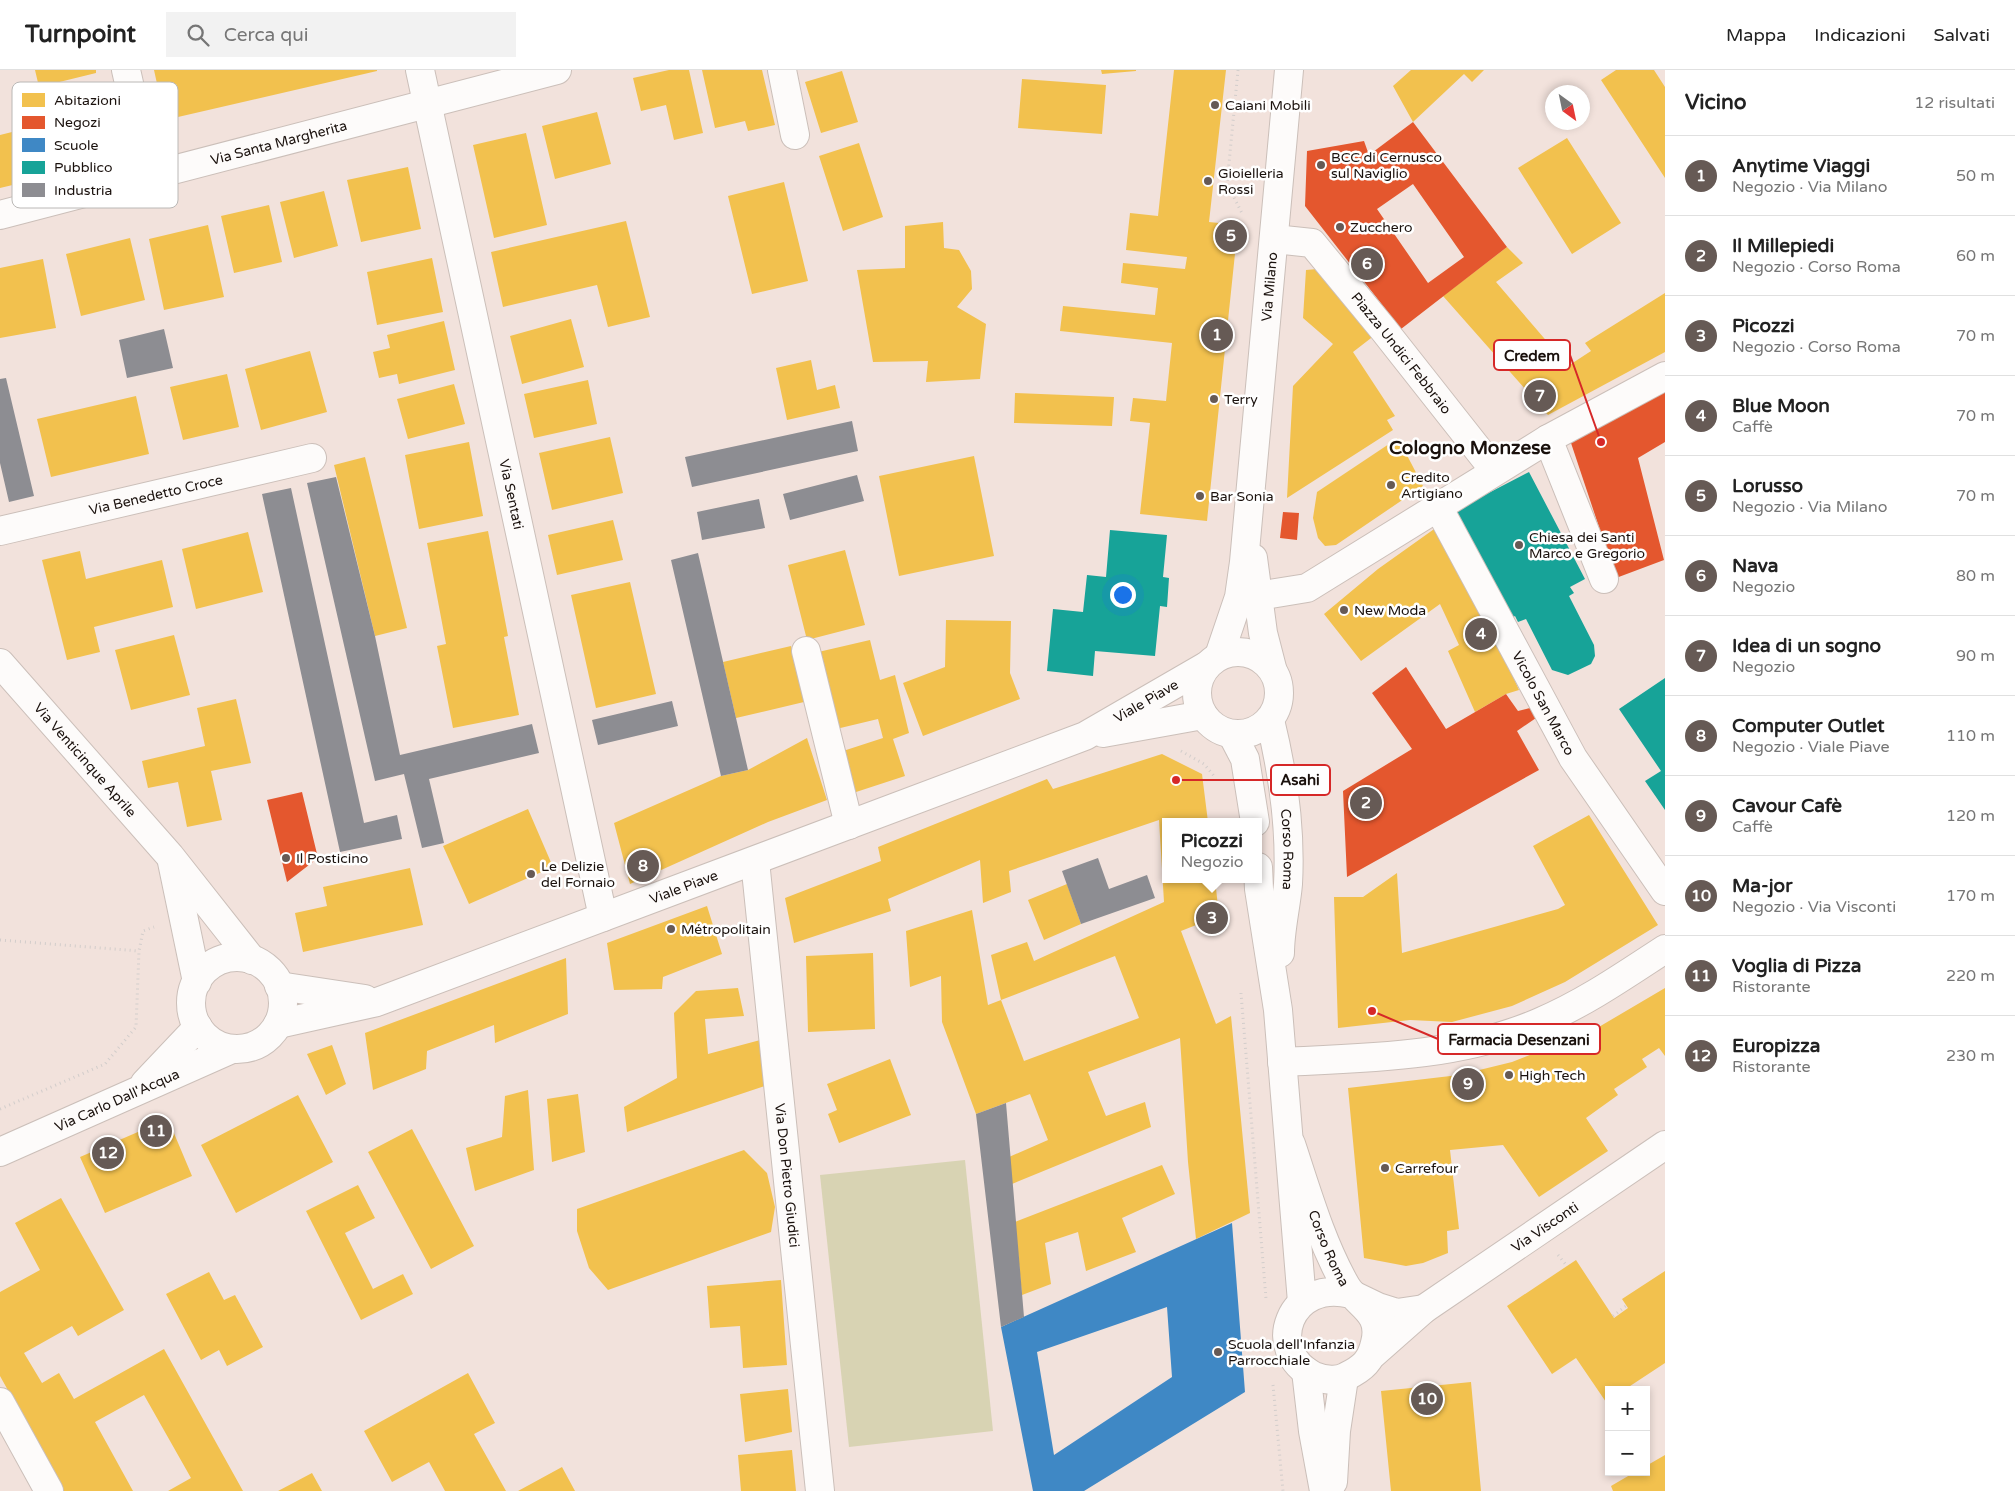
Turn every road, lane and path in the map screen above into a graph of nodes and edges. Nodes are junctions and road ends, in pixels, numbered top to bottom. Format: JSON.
{"nodes":[{"id":1,"x":420,"y":70,"type":"edge"},
{"id":2,"x":557,"y":70,"type":"edge"},
{"id":3,"x":782,"y":70,"type":"edge"},
{"id":4,"x":1238,"y":70,"type":"edge"},
{"id":5,"x":1289,"y":70,"type":"edge"},
{"id":6,"x":427,"y":105,"type":"junction"},
{"id":7,"x":796,"y":135,"type":"dead end"},
{"id":8,"x":178,"y":169,"type":"edge"},
{"id":9,"x":27,"y":208,"type":"edge"},
{"id":10,"x":0,"y":215,"type":"edge"},
{"id":11,"x":1247,"y":222,"type":"dead end"},
{"id":12,"x":1274,"y":239,"type":"junction"},
{"id":13,"x":1665,"y":376,"type":"edge"},
{"id":14,"x":1548,"y":440,"type":"junction"},
{"id":15,"x":312,"y":458,"type":"dead end"},
{"id":16,"x":1495,"y":472,"type":"junction"},
{"id":17,"x":1250,"y":504,"type":"junction"},
{"id":18,"x":1440,"y":511,"type":"junction"},
{"id":19,"x":0,"y":531,"type":"edge"},
{"id":20,"x":1604,"y":579,"type":"dead end"},
{"id":21,"x":1258,"y":596,"type":"junction"},
{"id":22,"x":806,"y":651,"type":"dead end"},
{"id":23,"x":1213,"y":661,"type":"junction"},
{"id":24,"x":0,"y":663,"type":"edge"},
{"id":25,"x":1272,"y":668,"type":"junction"},
{"id":26,"x":1203,"y":715,"type":"junction"},
{"id":27,"x":1270,"y":720,"type":"junction"},
{"id":28,"x":1232,"y":734,"type":"junction"},
{"id":29,"x":1084,"y":736,"type":"junction"},
{"id":30,"x":1178,"y":750,"type":"dead end"},
{"id":31,"x":1219,"y":782,"type":"dead end"},
{"id":32,"x":1254,"y":818,"type":"edge"},
{"id":33,"x":850,"y":825,"type":"junction"},
{"id":34,"x":170,"y":856,"type":"junction"},
{"id":35,"x":755,"y":861,"type":"junction"},
{"id":36,"x":1259,"y":883,"type":"edge"},
{"id":37,"x":1665,"y":891,"type":"edge"},
{"id":38,"x":603,"y":917,"type":"junction"},
{"id":39,"x":0,"y":940,"type":"edge"},
{"id":40,"x":1665,"y":949,"type":"edge"},
{"id":41,"x":252,"y":960,"type":"junction"},
{"id":42,"x":197,"y":982,"type":"junction"},
{"id":43,"x":279,"y":986,"type":"junction"},
{"id":44,"x":1241,"y":988,"type":"dead end"},
{"id":45,"x":377,"y":1002,"type":"junction"},
{"id":46,"x":1278,"y":1010,"type":"junction"},
{"id":47,"x":278,"y":1024,"type":"junction"},
{"id":48,"x":198,"y":1028,"type":"junction"},
{"id":49,"x":232,"y":1048,"type":"junction"},
{"id":50,"x":1282,"y":1062,"type":"junction"},
{"id":51,"x":138,"y":1091,"type":"junction"},
{"id":52,"x":0,"y":1109,"type":"edge"},
{"id":53,"x":1291,"y":1144,"type":"junction"},
{"id":54,"x":1665,"y":1144,"type":"edge"},
{"id":55,"x":0,"y":1152,"type":"edge"},
{"id":56,"x":1351,"y":1294,"type":"junction"},
{"id":57,"x":1302,"y":1302,"type":"junction"},
{"id":58,"x":1267,"y":1305,"type":"dead end"},
{"id":59,"x":1626,"y":1306,"type":"dead end"},
{"id":60,"x":1424,"y":1309,"type":"junction"},
{"id":61,"x":1613,"y":1316,"type":"dead end"},
{"id":62,"x":1373,"y":1354,"type":"junction"},
{"id":63,"x":1306,"y":1371,"type":"junction"},
{"id":64,"x":1344,"y":1378,"type":"junction"},
{"id":65,"x":1273,"y":1384,"type":"dead end"},
{"id":66,"x":0,"y":1402,"type":"edge"},
{"id":67,"x":49,"y":1491,"type":"edge"},
{"id":68,"x":820,"y":1491,"type":"edge"},
{"id":69,"x":1283,"y":1491,"type":"edge"},
{"id":70,"x":1324,"y":1491,"type":"edge"},
{"id":71,"x":1332,"y":1491,"type":"edge"}],
"edges":[{"from":1,"to":6,"type":"street","name":"Via Sentati"},
{"from":2,"to":6,"type":"street","name":"Via Santa Margherita"},
{"from":3,"to":7,"type":"street"},
{"from":4,"to":11,"type":"path"},
{"from":5,"to":12,"type":"street","name":"Via Milano"},
{"from":6,"to":8,"type":"street","name":"Via Santa Margherita"},
{"from":6,"to":38,"type":"street","name":"Via Sentati"},
{"from":9,"to":10,"type":"street","name":"Via Santa Margherita"},
{"from":12,"to":16,"type":"street","name":"Piazza Undici Febbraio"},
{"from":12,"to":17,"type":"street","name":"Via Milano"},
{"from":13,"to":14,"type":"street"},
{"from":14,"to":16,"type":"street"},
{"from":14,"to":20,"type":"street"},
{"from":15,"to":19,"type":"street","name":"Via Benedetto Croce"},
{"from":16,"to":18,"type":"street"},
{"from":17,"to":21,"type":"street","name":"Via Milano"},
{"from":17,"to":23,"type":"street","name":"Via Milano"},
{"from":18,"to":21,"type":"street"},
{"from":18,"to":37,"type":"street","name":"Vicolo San Marco"},
{"from":21,"to":25,"type":"street","name":"Via Milano"},
{"from":22,"to":33,"type":"street"},
{"from":23,"to":25,"type":"street"},
{"from":23,"to":26,"type":"street"},
{"from":23,"to":29,"type":"street","name":"Viale Piave"},
{"from":24,"to":34,"type":"street","name":"Via Venticinque Aprile"},
{"from":25,"to":27,"type":"street"},
{"from":26,"to":28,"type":"street"},
{"from":26,"to":29,"type":"street","name":"Viale Piave"},
{"from":27,"to":28,"type":"street"},
{"from":27,"to":46,"type":"street","name":"Corso Roma"},
{"from":28,"to":32,"type":"street"},
{"from":29,"to":33,"type":"street","name":"Viale Piave"},
{"from":30,"to":31,"type":"path"},
{"from":33,"to":35,"type":"street","name":"Viale Piave"},
{"from":34,"to":41,"type":"street","name":"Via Venticinque Aprile"},
{"from":34,"to":42,"type":"street","name":"Via Venticinque Aprile"},
{"from":35,"to":38,"type":"street","name":"Viale Piave"},
{"from":35,"to":68,"type":"street","name":"Via Don Pietro Giudici"},
{"from":36,"to":46,"type":"street","name":"Corso Roma"},
{"from":38,"to":45,"type":"street","name":"Viale Piave"},
{"from":39,"to":52,"type":"path"},
{"from":40,"to":50,"type":"street"},
{"from":41,"to":42,"type":"street"},
{"from":41,"to":43,"type":"street"},
{"from":42,"to":48,"type":"street"},
{"from":43,"to":45,"type":"street"},
{"from":43,"to":47,"type":"street"},
{"from":44,"to":58,"type":"path"},
{"from":45,"to":47,"type":"street","name":"Viale Piave"},
{"from":46,"to":50,"type":"street","name":"Corso Roma"},
{"from":47,"to":49,"type":"street"},
{"from":48,"to":49,"type":"street"},
{"from":48,"to":51,"type":"street"},
{"from":49,"to":51,"type":"street","name":"Via Carlo Dall'Acqua"},
{"from":50,"to":53,"type":"street","name":"Corso Roma"},
{"from":51,"to":55,"type":"street","name":"Via Carlo Dall'Acqua"},
{"from":53,"to":56,"type":"street","name":"Corso Roma"},
{"from":53,"to":57,"type":"street","name":"Corso Roma"},
{"from":54,"to":60,"type":"street","name":"Via Visconti"},
{"from":56,"to":57,"type":"street","name":"Corso Roma"},
{"from":56,"to":60,"type":"street","name":"Via Visconti"},
{"from":56,"to":62,"type":"street","name":"Corso Roma"},
{"from":57,"to":63,"type":"street"},
{"from":59,"to":61,"type":"path"},
{"from":60,"to":62,"type":"street","name":"Via Visconti"},
{"from":62,"to":64,"type":"street"},
{"from":63,"to":64,"type":"street"},
{"from":63,"to":70,"type":"street"},
{"from":64,"to":71,"type":"street"},
{"from":65,"to":69,"type":"path"},
{"from":66,"to":67,"type":"street"}]}
